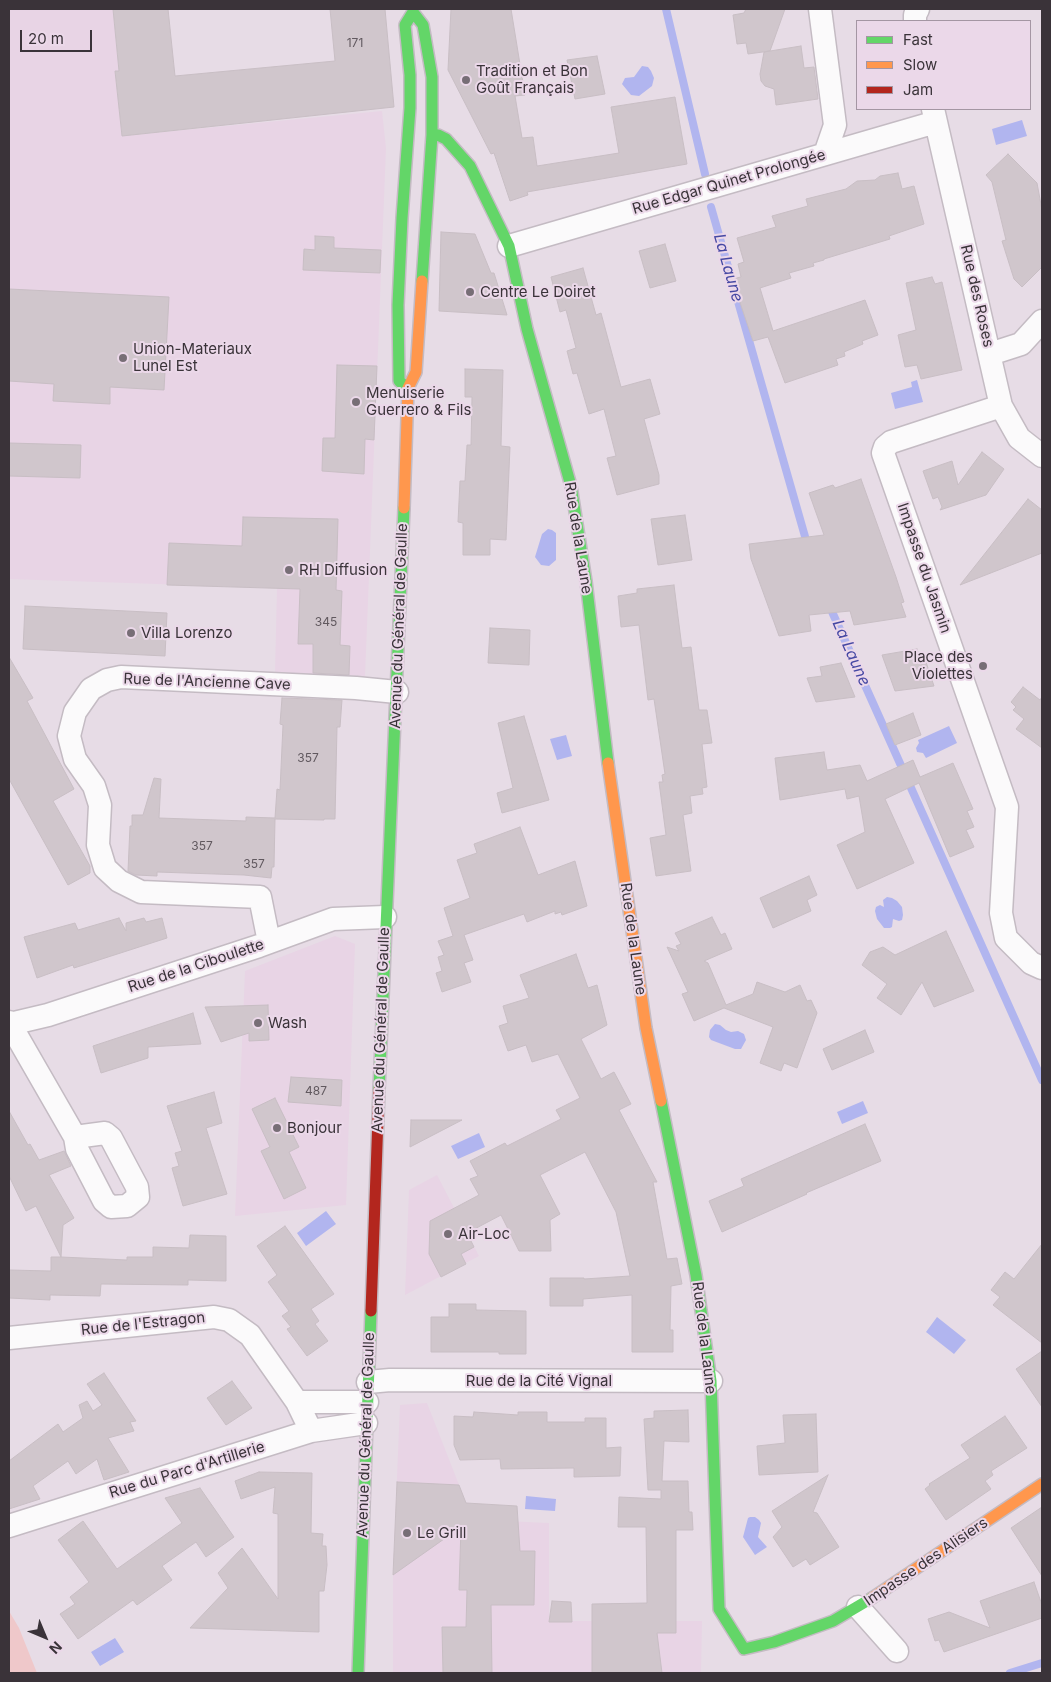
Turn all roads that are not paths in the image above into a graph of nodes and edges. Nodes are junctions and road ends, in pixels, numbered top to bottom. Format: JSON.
{"nodes":[{"id":1,"x":820,"y":9,"type":"edge"},
{"id":2,"x":413,"y":11,"type":"edge"},
{"id":3,"x":935,"y":116,"type":"edge"},
{"id":4,"x":835,"y":125,"type":"junction"},
{"id":5,"x":420,"y":135,"type":"junction"},
{"id":6,"x":852,"y":146,"type":"junction"},
{"id":7,"x":825,"y":154,"type":"junction"},
{"id":8,"x":508,"y":246,"type":"junction"},
{"id":9,"x":398,"y":308,"type":"junction"},
{"id":10,"x":1042,"y":321,"type":"edge"},
{"id":11,"x":420,"y":322,"type":"junction"},
{"id":12,"x":990,"y":354,"type":"junction"},
{"id":13,"x":408,"y":388,"type":"junction"},
{"id":14,"x":1001,"y":406,"type":"junction"},
{"id":15,"x":1042,"y":456,"type":"edge"},
{"id":16,"x":397,"y":692,"type":"junction"},
{"id":17,"x":385,"y":917,"type":"junction"},
{"id":18,"x":269,"y":942,"type":"junction"},
{"id":19,"x":1042,"y":968,"type":"edge"},
{"id":20,"x":9,"y":1024,"type":"edge"},
{"id":21,"x":75,"y":1138,"type":"dead end"},
{"id":22,"x":9,"y":1338,"type":"edge"},
{"id":23,"x":711,"y":1381,"type":"junction"},
{"id":24,"x":297,"y":1402,"type":"junction"},
{"id":25,"x":367,"y":1402,"type":"junction"},
{"id":26,"x":311,"y":1431,"type":"junction"},
{"id":27,"x":1042,"y":1484,"type":"edge"},
{"id":28,"x":9,"y":1526,"type":"edge"},
{"id":29,"x":858,"y":1607,"type":"junction"},
{"id":30,"x":897,"y":1651,"type":"dead end"},
{"id":31,"x":358,"y":1673,"type":"edge"}],
"edges":[{"from":1,"to":4,"type":"street"},
{"from":2,"to":5,"type":"main road","name":"Avenue du Général de Gaulle"},
{"from":2,"to":5,"type":"main road","name":"Avenue du Général de Gaulle"},
{"from":3,"to":6,"type":"street","name":"Rue Edgar Quinet Prolongée"},
{"from":3,"to":12,"type":"street","name":"Rue des Roses"},
{"from":4,"to":6,"type":"street"},
{"from":4,"to":7,"type":"street"},
{"from":5,"to":8,"type":"main road","name":"Rue de la Laune"},
{"from":5,"to":9,"type":"main road","name":"Avenue du Général de Gaulle"},
{"from":5,"to":11,"type":"main road","name":"Avenue du Général de Gaulle"},
{"from":6,"to":7,"type":"street","name":"Rue Edgar Quinet Prolongée"},
{"from":7,"to":8,"type":"street","name":"Rue Edgar Quinet Prolongée"},
{"from":8,"to":23,"type":"main road","name":"Rue de la Laune"},
{"from":9,"to":11,"type":"main road"},
{"from":9,"to":13,"type":"main road","name":"Avenue du Général de Gaulle"},
{"from":10,"to":12,"type":"street"},
{"from":11,"to":13,"type":"main road","name":"Avenue du Général de Gaulle"},
{"from":12,"to":14,"type":"street","name":"Rue des Roses"},
{"from":13,"to":16,"type":"main road","name":"Avenue du Général de Gaulle"},
{"from":14,"to":15,"type":"street","name":"Rue des Roses"},
{"from":14,"to":19,"type":"street","name":"Impasse du Jasmin"},
{"from":16,"to":17,"type":"main road","name":"Avenue du Général de Gaulle"},
{"from":16,"to":18,"type":"street","name":"Rue de l'Ancienne Cave"},
{"from":17,"to":18,"type":"street","name":"Rue de la Ciboulette"},
{"from":17,"to":25,"type":"main road","name":"Avenue du Général de Gaulle"},
{"from":18,"to":20,"type":"street","name":"Rue de la Ciboulette"},
{"from":20,"to":21,"type":"street"},
{"from":22,"to":24,"type":"street","name":"Rue de l'Estragon"},
{"from":23,"to":25,"type":"street","name":"Rue de la Cité Vignal"},
{"from":23,"to":29,"type":"main road","name":"Rue de la Laune"},
{"from":24,"to":25,"type":"street"},
{"from":24,"to":26,"type":"street","name":"Rue de l'Estragon"},
{"from":25,"to":26,"type":"street","name":"Rue du Parc d'Artillerie"},
{"from":25,"to":31,"type":"main road","name":"Avenue du Général de Gaulle"},
{"from":26,"to":28,"type":"street","name":"Rue du Parc d'Artillerie"},
{"from":27,"to":29,"type":"main road","name":"Impasse des Alisiers"},
{"from":29,"to":30,"type":"street","name":"Impasse des Alisiers"}]}
